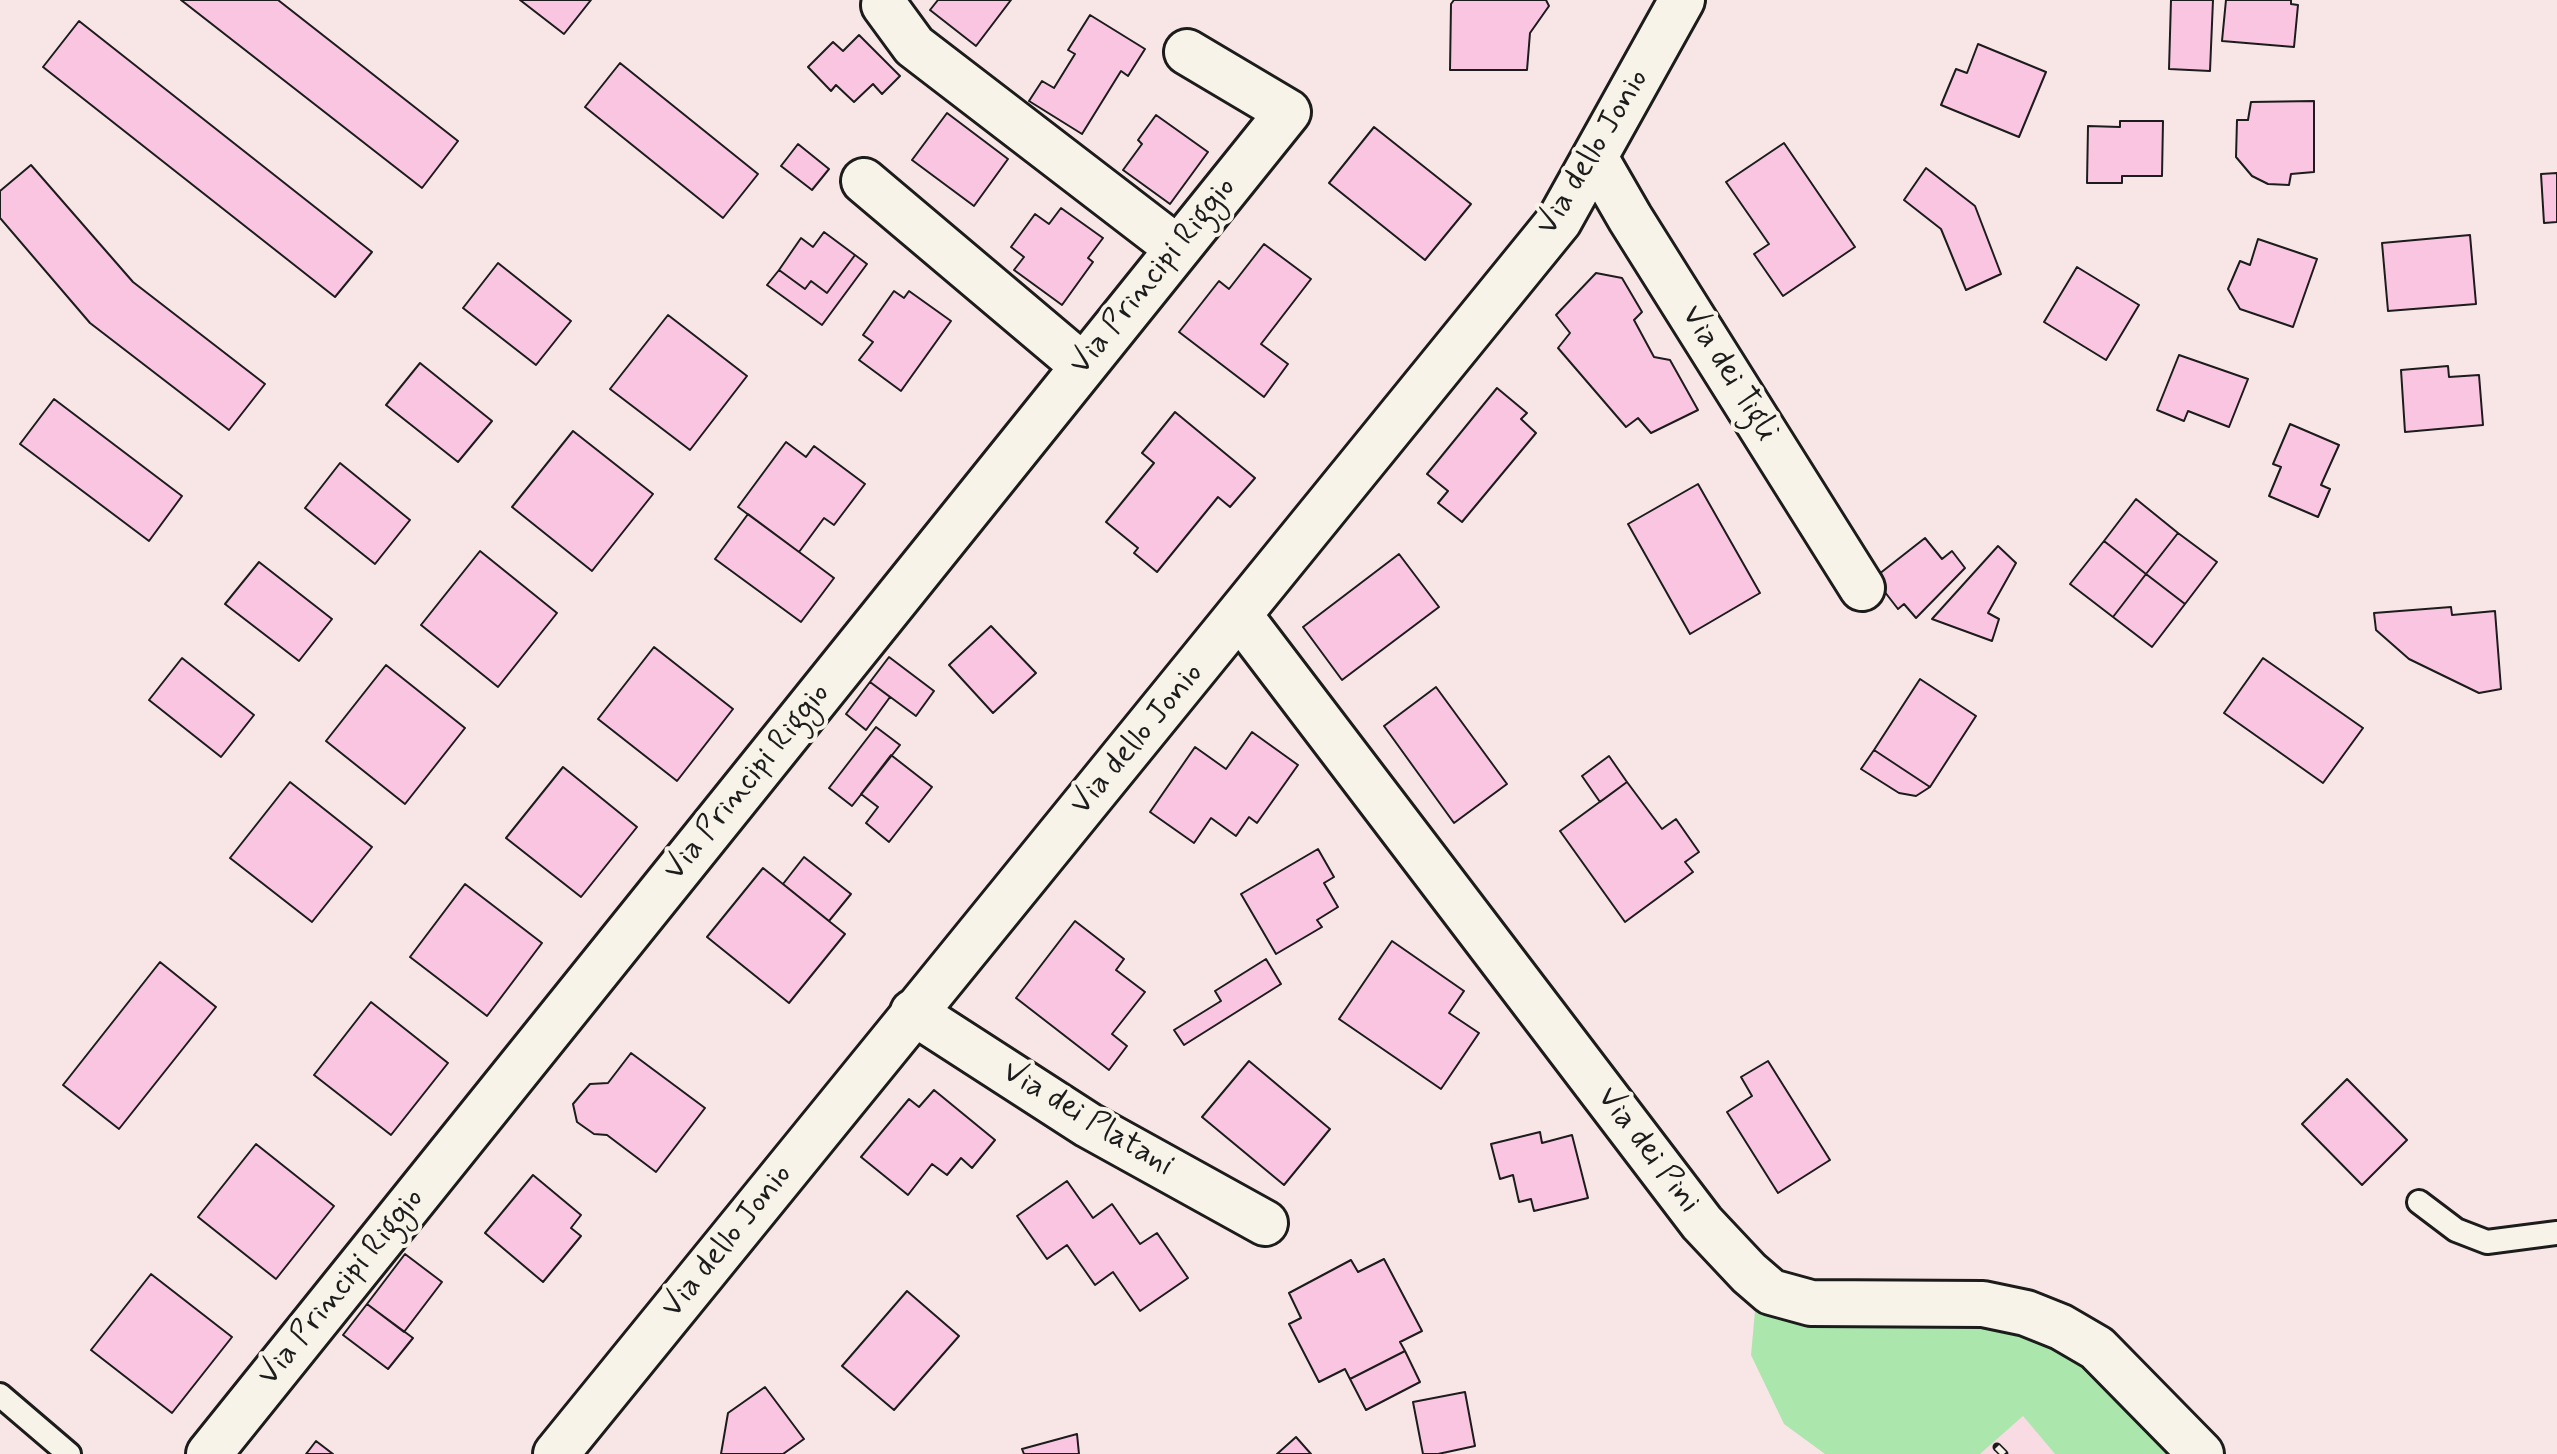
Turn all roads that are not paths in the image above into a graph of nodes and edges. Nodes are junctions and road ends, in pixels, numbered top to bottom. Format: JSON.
{"nodes":[{"id":1,"x":1682,"y":0,"type":"edge"},
{"id":2,"x":884,"y":5,"type":"dead end"},
{"id":3,"x":1187,"y":52,"type":"dead end"},
{"id":4,"x":1596,"y":159,"type":"junction"},
{"id":5,"x":864,"y":181,"type":"dead end"},
{"id":6,"x":1177,"y":248,"type":"junction"},
{"id":7,"x":1083,"y":366,"type":"junction"},
{"id":8,"x":1862,"y":588,"type":"dead end"},
{"id":9,"x":1240,"y":616,"type":"junction"},
{"id":10,"x":913,"y":1012,"type":"junction"},
{"id":11,"x":2419,"y":1202,"type":"dead end"},
{"id":12,"x":1265,"y":1223,"type":"dead end"},
{"id":13,"x":2557,"y":1233,"type":"edge"},
{"id":14,"x":0,"y":1395,"type":"edge"},
{"id":15,"x":69,"y":1454,"type":"edge"},
{"id":16,"x":209,"y":1454,"type":"edge"},
{"id":17,"x":556,"y":1454,"type":"edge"},
{"id":18,"x":2201,"y":1454,"type":"edge"}],
"edges":[{"from":1,"to":4,"type":"street","name":"Via dello Jonio"},
{"from":2,"to":6,"type":"street"},
{"from":3,"to":6,"type":"street","name":"Via Principi Riggio"},
{"from":4,"to":8,"type":"street","name":"Via dei Tigli"},
{"from":4,"to":9,"type":"street","name":"Via dello Jonio"},
{"from":5,"to":7,"type":"street"},
{"from":6,"to":7,"type":"street","name":"Via Principi Riggio"},
{"from":7,"to":16,"type":"street","name":"Via Principi Riggio"},
{"from":9,"to":10,"type":"street","name":"Via dello Jonio"},
{"from":9,"to":18,"type":"street","name":"Via dei Pini"},
{"from":10,"to":12,"type":"street","name":"Via dei Platani"},
{"from":10,"to":17,"type":"street","name":"Via dello Jonio"},
{"from":11,"to":13,"type":"lane"},
{"from":14,"to":15,"type":"lane"}]}
